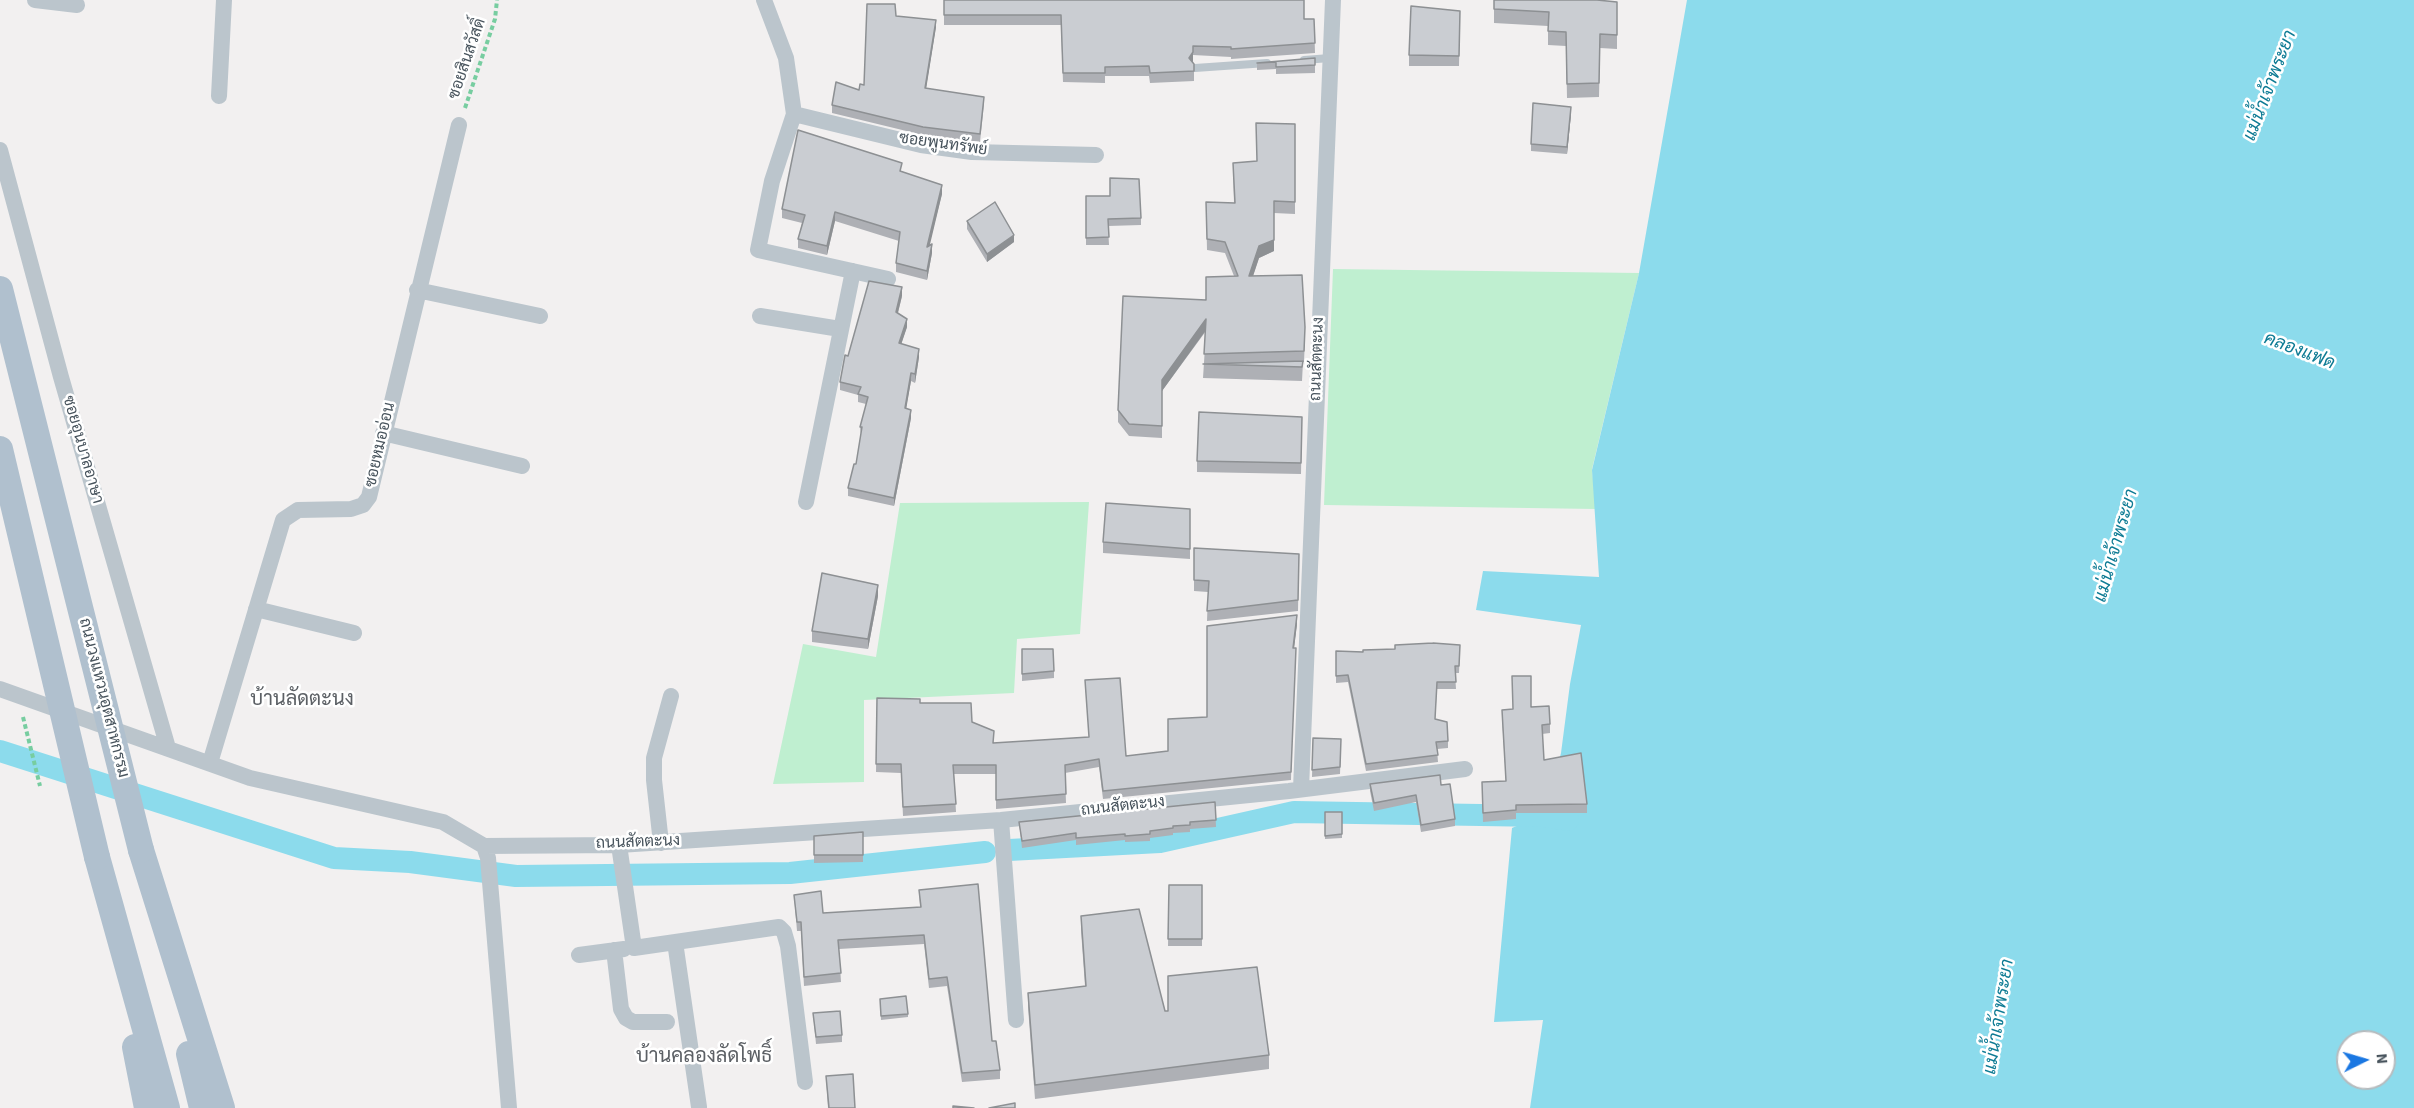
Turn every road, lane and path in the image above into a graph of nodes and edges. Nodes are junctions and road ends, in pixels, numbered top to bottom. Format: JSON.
{"nodes":[{"id":1,"x":35,"y":0,"type":"edge"},
{"id":2,"x":224,"y":0,"type":"edge"},
{"id":3,"x":497,"y":0,"type":"edge"},
{"id":4,"x":764,"y":0,"type":"edge"},
{"id":5,"x":1333,"y":0,"type":"edge"},
{"id":6,"x":77,"y":5,"type":"dead end"},
{"id":7,"x":1330,"y":58,"type":"junction"},
{"id":8,"x":1297,"y":60,"type":"edge"},
{"id":9,"x":1274,"y":62,"type":"edge"},
{"id":10,"x":1196,"y":68,"type":"edge"},
{"id":11,"x":219,"y":96,"type":"dead end"},
{"id":12,"x":794,"y":114,"type":"junction"},
{"id":13,"x":459,"y":125,"type":"joint"},
{"id":14,"x":0,"y":150,"type":"edge"},
{"id":15,"x":1096,"y":155,"type":"dead end"},
{"id":16,"x":853,"y":271,"type":"junction"},
{"id":17,"x":888,"y":279,"type":"dead end"},
{"id":18,"x":0,"y":289,"type":"edge"},
{"id":19,"x":417,"y":290,"type":"junction"},
{"id":20,"x":540,"y":316,"type":"dead end"},
{"id":21,"x":760,"y":316,"type":"dead end"},
{"id":22,"x":840,"y":329,"type":"junction"},
{"id":23,"x":383,"y":433,"type":"junction"},
{"id":24,"x":0,"y":449,"type":"edge"},
{"id":25,"x":522,"y":466,"type":"dead end"},
{"id":26,"x":806,"y":502,"type":"dead end"},
{"id":27,"x":256,"y":609,"type":"junction"},
{"id":28,"x":354,"y":633,"type":"dead end"},
{"id":29,"x":0,"y":689,"type":"edge"},
{"id":30,"x":671,"y":696,"type":"dead end"},
{"id":31,"x":29,"y":744,"type":"dead end"},
{"id":32,"x":168,"y":748,"type":"junction"},
{"id":33,"x":210,"y":764,"type":"junction"},
{"id":34,"x":1465,"y":769,"type":"dead end"},
{"id":35,"x":40,"y":786,"type":"dead end"},
{"id":36,"x":1301,"y":789,"type":"junction"},
{"id":37,"x":1001,"y":820,"type":"junction"},
{"id":38,"x":661,"y":843,"type":"junction"},
{"id":39,"x":141,"y":850,"type":"junction"},
{"id":40,"x":486,"y":852,"type":"junction"},
{"id":41,"x":621,"y":852,"type":"junction"},
{"id":42,"x":97,"y":857,"type":"junction"},
{"id":43,"x":675,"y":942,"type":"junction"},
{"id":44,"x":634,"y":948,"type":"junction"},
{"id":45,"x":614,"y":950,"type":"junction"},
{"id":46,"x":579,"y":955,"type":"dead end"},
{"id":47,"x":1016,"y":1020,"type":"dead end"},
{"id":48,"x":668,"y":1022,"type":"dead end"},
{"id":49,"x":805,"y":1082,"type":"dead end"},
{"id":50,"x":699,"y":1107,"type":"edge"},
{"id":51,"x":147,"y":1108,"type":"edge"},
{"id":52,"x":167,"y":1108,"type":"edge"},
{"id":53,"x":202,"y":1108,"type":"edge"},
{"id":54,"x":222,"y":1108,"type":"edge"},
{"id":55,"x":509,"y":1108,"type":"edge"}],
"edges":[{"from":1,"to":6,"type":"street"},
{"from":2,"to":11,"type":"street"},
{"from":3,"to":13,"type":"path","name":"ซอยสินสวัสดิ์"},
{"from":4,"to":12,"type":"street"},
{"from":5,"to":7,"type":"street","name":"ถนนสัตตะนง"},
{"from":7,"to":8,"type":"lane"},
{"from":7,"to":36,"type":"street","name":"ถนนสัตตะนง"},
{"from":9,"to":10,"type":"lane"},
{"from":12,"to":15,"type":"street","name":"ซอยพูนทรัพย์"},
{"from":12,"to":16,"type":"street"},
{"from":13,"to":19,"type":"street","name":"ซอยหมออ่อน"},
{"from":14,"to":32,"type":"street","name":"ซอยอุนบาลอาษา"},
{"from":16,"to":17,"type":"street"},
{"from":16,"to":22,"type":"street"},
{"from":18,"to":39,"type":"main road","name":"ถนนวงแหวนอุตสาหกรรม","bridge":true},
{"from":19,"to":20,"type":"street"},
{"from":19,"to":23,"type":"street","name":"ซอยหมออ่อน"},
{"from":21,"to":22,"type":"street"},
{"from":22,"to":26,"type":"street"},
{"from":23,"to":25,"type":"street"},
{"from":23,"to":27,"type":"street","name":"ซอยหมออ่อน"},
{"from":24,"to":42,"type":"main road","bridge":true},
{"from":27,"to":28,"type":"street"},
{"from":27,"to":33,"type":"street","name":"ซอยหมออ่อน"},
{"from":29,"to":32,"type":"street"},
{"from":30,"to":38,"type":"street"},
{"from":31,"to":35,"type":"path"},
{"from":32,"to":33,"type":"street"},
{"from":33,"to":40,"type":"street"},
{"from":34,"to":36,"type":"street","name":"ถนนสัตตะนง"},
{"from":36,"to":37,"type":"street","name":"ถนนสัตตะนง"},
{"from":37,"to":38,"type":"street","name":"ถนนสัตตะนง"},
{"from":37,"to":47,"type":"street"},
{"from":38,"to":41,"type":"street","name":"ถนนสัตตะนง"},
{"from":39,"to":53,"type":"main road","name":"ถนนวงแหวนอุตสาหกรรม"},
{"from":39,"to":54,"type":"main road"},
{"from":40,"to":41,"type":"street","name":"ถนนสัตตะนง"},
{"from":40,"to":55,"type":"street"},
{"from":41,"to":44,"type":"street"},
{"from":42,"to":51,"type":"main road"},
{"from":42,"to":52,"type":"main road"},
{"from":43,"to":44,"type":"street"},
{"from":43,"to":49,"type":"street"},
{"from":43,"to":50,"type":"street"},
{"from":44,"to":45,"type":"street"},
{"from":45,"to":46,"type":"street"},
{"from":45,"to":48,"type":"street"}]}
